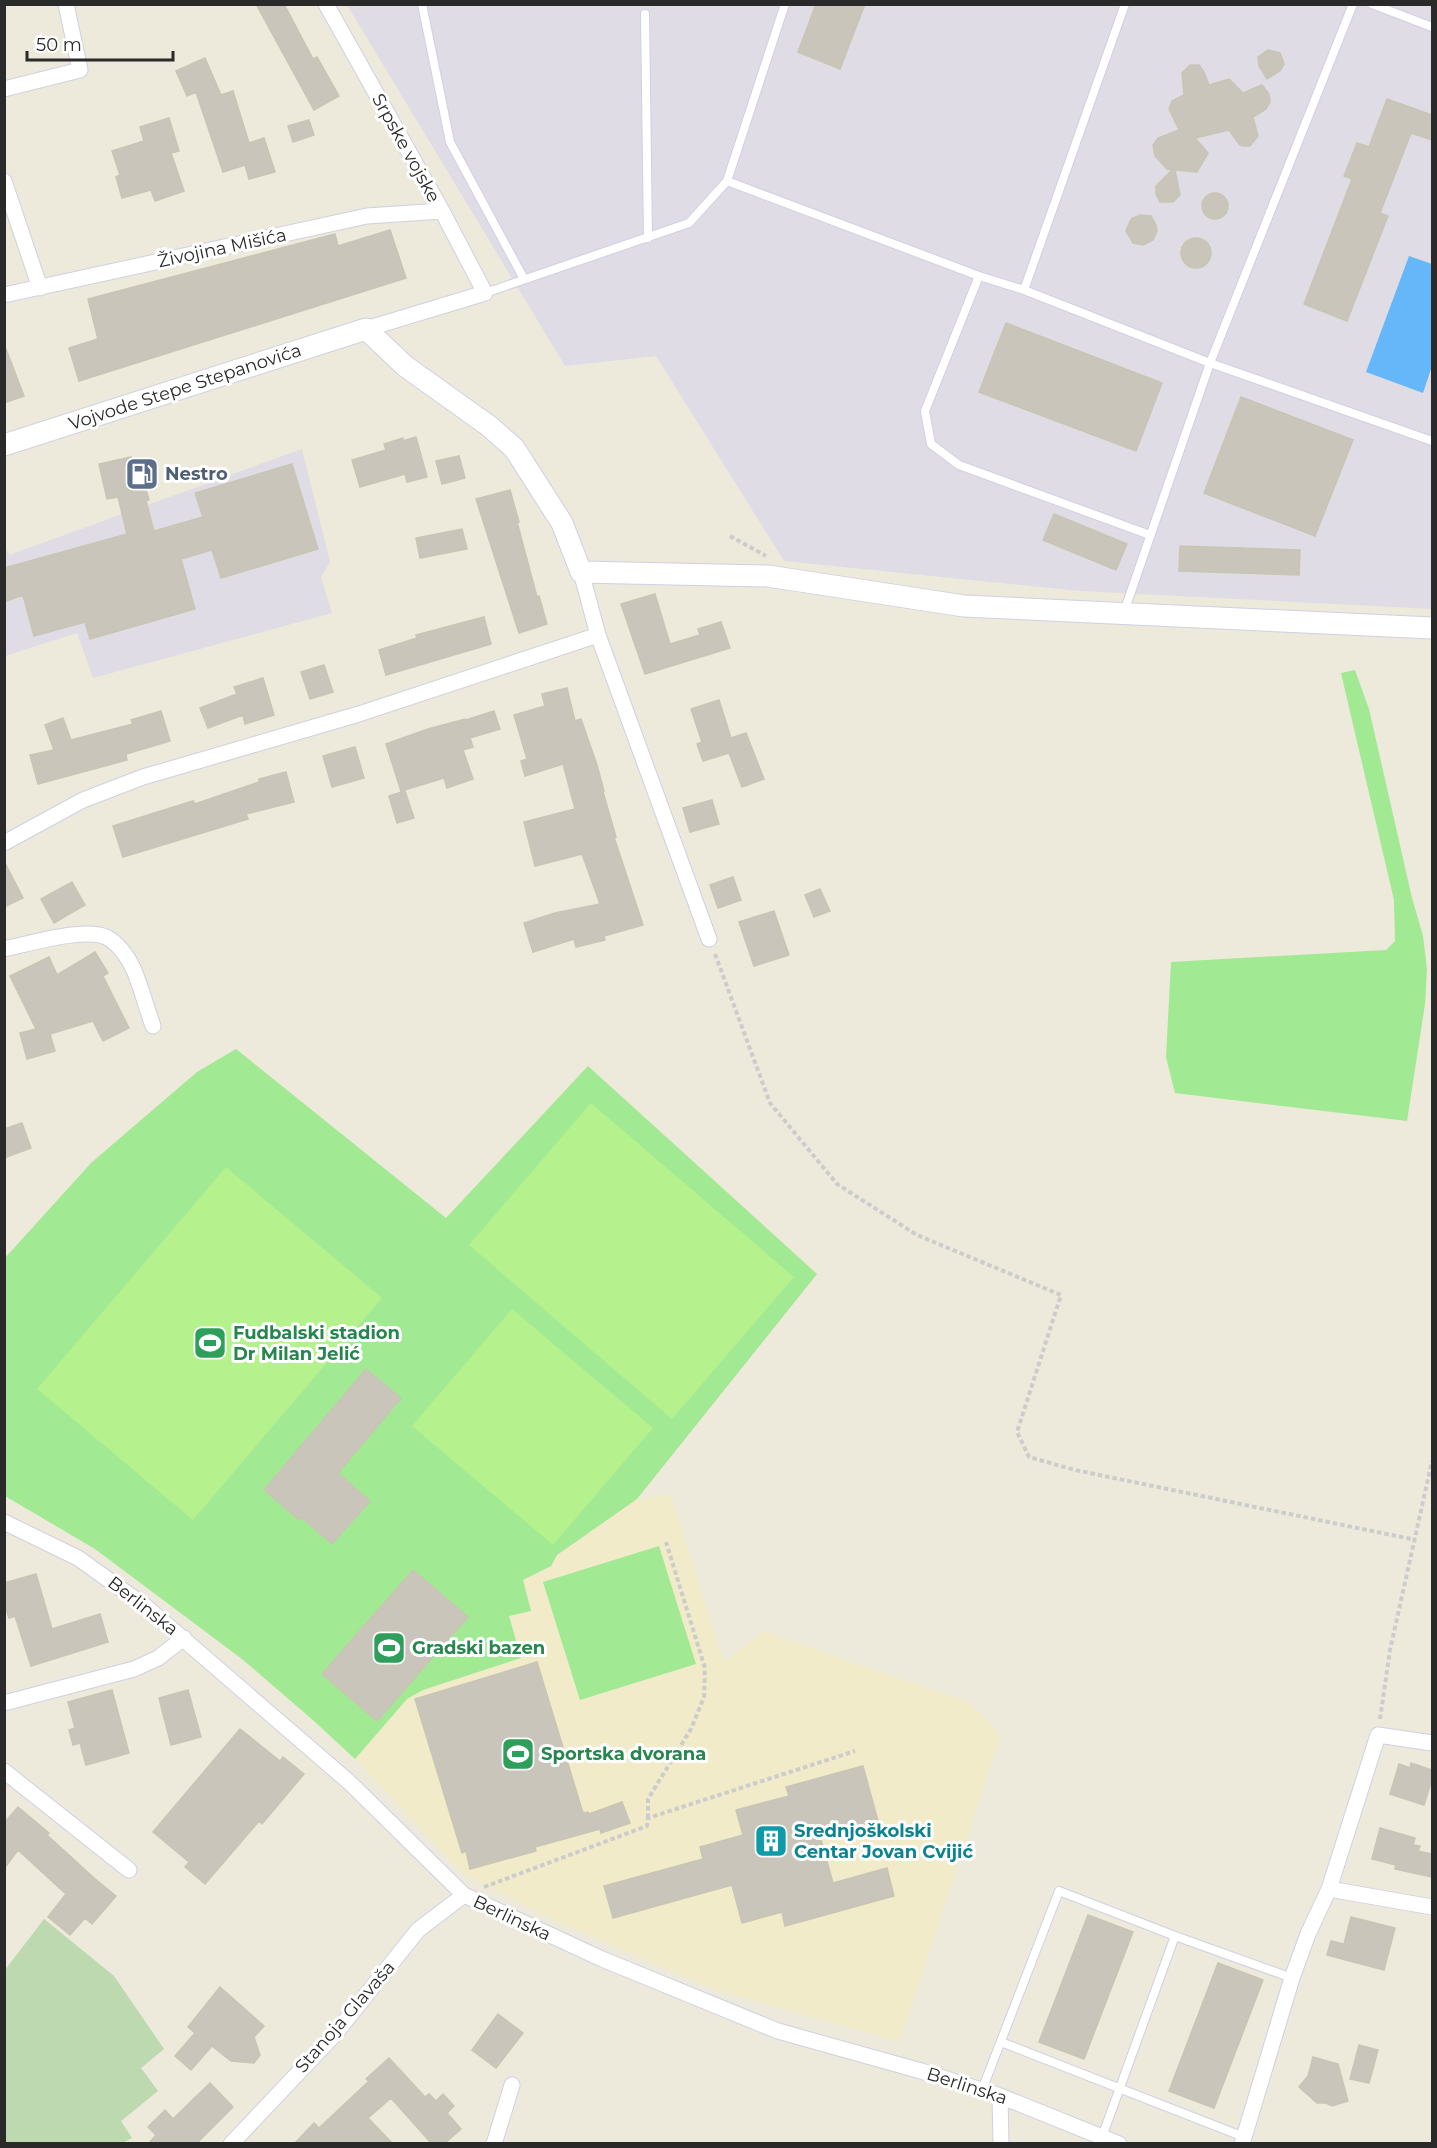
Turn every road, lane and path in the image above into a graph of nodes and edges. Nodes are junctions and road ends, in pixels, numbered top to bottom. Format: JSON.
{"nodes":[{"id":1,"x":66,"y":4,"type":"edge"},
{"id":2,"x":326,"y":4,"type":"edge"},
{"id":3,"x":422,"y":4,"type":"edge"},
{"id":4,"x":786,"y":4,"type":"edge"},
{"id":5,"x":1125,"y":4,"type":"edge"},
{"id":6,"x":1353,"y":4,"type":"edge"},
{"id":7,"x":1372,"y":4,"type":"edge"},
{"id":8,"x":645,"y":14,"type":"dead end"},
{"id":9,"x":1432,"y":27,"type":"edge"},
{"id":10,"x":4,"y":89,"type":"edge"},
{"id":11,"x":4,"y":181,"type":"edge"},
{"id":12,"x":727,"y":181,"type":"junction"},
{"id":13,"x":442,"y":212,"type":"junction"},
{"id":14,"x":648,"y":238,"type":"junction"},
{"id":15,"x":979,"y":276,"type":"junction"},
{"id":16,"x":524,"y":279,"type":"junction"},
{"id":17,"x":40,"y":288,"type":"junction"},
{"id":18,"x":1023,"y":290,"type":"junction"},
{"id":19,"x":485,"y":293,"type":"junction"},
{"id":20,"x":4,"y":295,"type":"edge"},
{"id":21,"x":366,"y":329,"type":"junction"},
{"id":22,"x":1210,"y":363,"type":"junction"},
{"id":23,"x":1432,"y":441,"type":"edge"},
{"id":24,"x":4,"y":445,"type":"edge"},
{"id":25,"x":1150,"y":535,"type":"junction"},
{"id":26,"x":581,"y":572,"type":"junction"},
{"id":27,"x":1123,"y":613,"type":"junction"},
{"id":28,"x":1432,"y":628,"type":"edge"},
{"id":29,"x":598,"y":635,"type":"junction"},
{"id":30,"x":4,"y":843,"type":"edge"},
{"id":31,"x":709,"y":939,"type":"joint"},
{"id":32,"x":4,"y":949,"type":"edge"},
{"id":33,"x":153,"y":1026,"type":"dead end"},
{"id":34,"x":1432,"y":1461,"type":"edge"},
{"id":35,"x":4,"y":1522,"type":"edge"},
{"id":36,"x":1416,"y":1540,"type":"junction"},
{"id":37,"x":666,"y":1542,"type":"dead end"},
{"id":38,"x":184,"y":1638,"type":"junction"},
{"id":39,"x":4,"y":1704,"type":"edge"},
{"id":40,"x":1378,"y":1735,"type":"junction"},
{"id":41,"x":1432,"y":1743,"type":"edge"},
{"id":42,"x":855,"y":1751,"type":"dead end"},
{"id":43,"x":4,"y":1771,"type":"edge"},
{"id":44,"x":648,"y":1818,"type":"junction"},
{"id":45,"x":129,"y":1870,"type":"dead end"},
{"id":46,"x":1329,"y":1889,"type":"junction"},
{"id":47,"x":464,"y":1895,"type":"junction"},
{"id":48,"x":1432,"y":1907,"type":"edge"},
{"id":49,"x":1175,"y":1936,"type":"junction"},
{"id":50,"x":1292,"y":1978,"type":"junction"},
{"id":51,"x":1001,"y":2042,"type":"junction"},
{"id":52,"x":512,"y":2085,"type":"dead end"},
{"id":53,"x":1120,"y":2089,"type":"junction"},
{"id":54,"x":982,"y":2090,"type":"junction"},
{"id":55,"x":1000,"y":2096,"type":"junction"},
{"id":56,"x":1102,"y":2137,"type":"junction"},
{"id":57,"x":1243,"y":2140,"type":"edge"},
{"id":58,"x":231,"y":2144,"type":"edge"},
{"id":59,"x":494,"y":2144,"type":"edge"},
{"id":60,"x":1001,"y":2144,"type":"edge"},
{"id":61,"x":1119,"y":2144,"type":"edge"}],
"edges":[{"from":1,"to":10,"type":"street"},
{"from":2,"to":13,"type":"street","name":"Srpske vojske"},
{"from":3,"to":16,"type":"lane"},
{"from":4,"to":12,"type":"lane"},
{"from":5,"to":18,"type":"lane"},
{"from":6,"to":22,"type":"lane"},
{"from":7,"to":9,"type":"lane"},
{"from":8,"to":14,"type":"lane"},
{"from":11,"to":17,"type":"street"},
{"from":12,"to":14,"type":"lane"},
{"from":12,"to":15,"type":"lane"},
{"from":13,"to":17,"type":"street","name":"Živojina Mišića"},
{"from":13,"to":19,"type":"street","name":"Srpske vojske"},
{"from":14,"to":16,"type":"lane"},
{"from":15,"to":18,"type":"lane"},
{"from":15,"to":25,"type":"lane"},
{"from":16,"to":19,"type":"lane"},
{"from":17,"to":20,"type":"street","name":"Živojina Mišića"},
{"from":18,"to":22,"type":"lane"},
{"from":19,"to":21,"type":"street"},
{"from":21,"to":24,"type":"street","name":"Vojvode Stepe Stepanovića"},
{"from":21,"to":26,"type":"street"},
{"from":22,"to":23,"type":"lane"},
{"from":22,"to":25,"type":"lane"},
{"from":25,"to":27,"type":"lane"},
{"from":26,"to":27,"type":"street"},
{"from":26,"to":29,"type":"street"},
{"from":27,"to":28,"type":"street"},
{"from":29,"to":30,"type":"street"},
{"from":29,"to":31,"type":"street"},
{"from":31,"to":36,"type":"path"},
{"from":32,"to":33,"type":"street"},
{"from":34,"to":36,"type":"path"},
{"from":35,"to":38,"type":"street","name":"Berlinska"},
{"from":36,"to":40,"type":"path"},
{"from":37,"to":44,"type":"path"},
{"from":38,"to":39,"type":"street"},
{"from":38,"to":47,"type":"street","name":"Berlinska"},
{"from":40,"to":41,"type":"street"},
{"from":40,"to":46,"type":"street"},
{"from":42,"to":44,"type":"path"},
{"from":43,"to":45,"type":"street"},
{"from":44,"to":47,"type":"path"},
{"from":46,"to":48,"type":"street"},
{"from":46,"to":50,"type":"street"},
{"from":47,"to":54,"type":"street","name":"Berlinska"},
{"from":47,"to":58,"type":"street","name":"Stanoja Glavaša"},
{"from":49,"to":50,"type":"lane"},
{"from":49,"to":51,"type":"lane"},
{"from":49,"to":53,"type":"lane"},
{"from":50,"to":57,"type":"street"},
{"from":51,"to":53,"type":"lane"},
{"from":51,"to":54,"type":"lane"},
{"from":52,"to":59,"type":"street"},
{"from":53,"to":56,"type":"lane"},
{"from":53,"to":57,"type":"lane"},
{"from":54,"to":55,"type":"street","name":"Berlinska"},
{"from":55,"to":56,"type":"street","name":"Berlinska"},
{"from":55,"to":60,"type":"street"},
{"from":56,"to":61,"type":"street","name":"Berlinska"}]}
